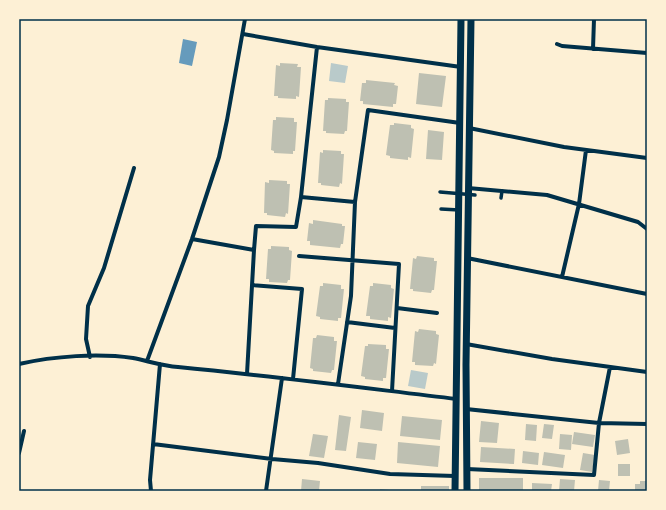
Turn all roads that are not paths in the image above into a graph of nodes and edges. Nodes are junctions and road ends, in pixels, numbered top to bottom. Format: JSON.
{"nodes":[{"id":1,"x":244,"y":19,"type":"edge"},
{"id":2,"x":461,"y":19,"type":"edge"},
{"id":3,"x":471,"y":19,"type":"edge"},
{"id":4,"x":594,"y":19,"type":"edge"},
{"id":5,"x":243,"y":34,"type":"junction"},
{"id":6,"x":557,"y":44,"type":"dead end"},
{"id":7,"x":317,"y":47,"type":"junction"},
{"id":8,"x":593,"y":49,"type":"junction"},
{"id":9,"x":647,"y":53,"type":"edge"},
{"id":10,"x":461,"y":67,"type":"junction"},
{"id":11,"x":460,"y":123,"type":"junction"},
{"id":12,"x":469,"y":128,"type":"junction"},
{"id":13,"x":586,"y":150,"type":"junction"},
{"id":14,"x":647,"y":158,"type":"edge"},
{"id":15,"x":134,"y":168,"type":"dead end"},
{"id":16,"x":468,"y":188,"type":"junction"},
{"id":17,"x":502,"y":191,"type":"junction"},
{"id":18,"x":440,"y":192,"type":"dead end"},
{"id":19,"x":476,"y":194,"type":"dead end"},
{"id":20,"x":301,"y":197,"type":"junction"},
{"id":21,"x":501,"y":198,"type":"dead end"},
{"id":22,"x":355,"y":202,"type":"junction"},
{"id":23,"x":579,"y":204,"type":"junction"},
{"id":24,"x":441,"y":209,"type":"dead end"},
{"id":25,"x":459,"y":210,"type":"junction"},
{"id":26,"x":647,"y":229,"type":"edge"},
{"id":27,"x":192,"y":239,"type":"junction"},
{"id":28,"x":254,"y":250,"type":"junction"},
{"id":29,"x":299,"y":256,"type":"dead end"},
{"id":30,"x":467,"y":258,"type":"junction"},
{"id":31,"x":352,"y":260,"type":"junction"},
{"id":32,"x":562,"y":277,"type":"junction"},
{"id":33,"x":252,"y":285,"type":"junction"},
{"id":34,"x":647,"y":294,"type":"edge"},
{"id":35,"x":396,"y":308,"type":"junction"},
{"id":36,"x":437,"y":314,"type":"dead end"},
{"id":37,"x":347,"y":322,"type":"junction"},
{"id":38,"x":396,"y":328,"type":"junction"},
{"id":39,"x":466,"y":344,"type":"junction"},
{"id":40,"x":90,"y":357,"type":"junction"},
{"id":41,"x":147,"y":361,"type":"junction"},
{"id":42,"x":19,"y":364,"type":"edge"},
{"id":43,"x":160,"y":364,"type":"junction"},
{"id":44,"x":610,"y":367,"type":"junction"},
{"id":45,"x":647,"y":372,"type":"edge"},
{"id":46,"x":248,"y":374,"type":"junction"},
{"id":47,"x":282,"y":378,"type":"junction"},
{"id":48,"x":293,"y":379,"type":"junction"},
{"id":49,"x":338,"y":384,"type":"junction"},
{"id":50,"x":392,"y":391,"type":"junction"},
{"id":51,"x":457,"y":399,"type":"junction"},
{"id":52,"x":466,"y":409,"type":"junction"},
{"id":53,"x":599,"y":423,"type":"junction"},
{"id":54,"x":647,"y":424,"type":"edge"},
{"id":55,"x":24,"y":431,"type":"dead end"},
{"id":56,"x":153,"y":444,"type":"junction"},
{"id":57,"x":19,"y":453,"type":"edge"},
{"id":58,"x":272,"y":459,"type":"junction"},
{"id":59,"x":467,"y":469,"type":"junction"},
{"id":60,"x":455,"y":476,"type":"junction"},
{"id":61,"x":151,"y":491,"type":"edge"},
{"id":62,"x":266,"y":491,"type":"edge"},
{"id":63,"x":455,"y":491,"type":"edge"},
{"id":64,"x":467,"y":491,"type":"edge"}],
"edges":[{"from":1,"to":5,"type":"street"},
{"from":2,"to":10,"type":"main road"},
{"from":3,"to":12,"type":"main road"},
{"from":4,"to":8,"type":"street"},
{"from":5,"to":7,"type":"street"},
{"from":5,"to":27,"type":"street"},
{"from":6,"to":8,"type":"street"},
{"from":7,"to":10,"type":"street"},
{"from":7,"to":20,"type":"street"},
{"from":8,"to":9,"type":"street"},
{"from":10,"to":11,"type":"main road"},
{"from":11,"to":22,"type":"street"},
{"from":11,"to":25,"type":"main road"},
{"from":12,"to":13,"type":"street"},
{"from":12,"to":16,"type":"main road"},
{"from":13,"to":14,"type":"street"},
{"from":13,"to":23,"type":"street"},
{"from":15,"to":40,"type":"street"},
{"from":16,"to":17,"type":"street"},
{"from":16,"to":30,"type":"main road"},
{"from":17,"to":21,"type":"street"},
{"from":17,"to":23,"type":"street"},
{"from":18,"to":19,"type":"street"},
{"from":20,"to":22,"type":"street"},
{"from":20,"to":28,"type":"street"},
{"from":22,"to":31,"type":"street"},
{"from":23,"to":26,"type":"street"},
{"from":23,"to":32,"type":"street"},
{"from":24,"to":25,"type":"street"},
{"from":25,"to":51,"type":"main road"},
{"from":27,"to":28,"type":"street"},
{"from":27,"to":41,"type":"street"},
{"from":28,"to":33,"type":"street"},
{"from":29,"to":31,"type":"street"},
{"from":30,"to":32,"type":"street"},
{"from":30,"to":39,"type":"main road"},
{"from":31,"to":35,"type":"street"},
{"from":31,"to":37,"type":"street"},
{"from":32,"to":34,"type":"street"},
{"from":33,"to":46,"type":"street"},
{"from":33,"to":48,"type":"street"},
{"from":35,"to":36,"type":"street"},
{"from":35,"to":38,"type":"street"},
{"from":37,"to":38,"type":"street"},
{"from":37,"to":49,"type":"street"},
{"from":38,"to":50,"type":"street"},
{"from":39,"to":44,"type":"street"},
{"from":39,"to":52,"type":"main road"},
{"from":40,"to":41,"type":"street"},
{"from":40,"to":42,"type":"street"},
{"from":41,"to":43,"type":"street"},
{"from":43,"to":46,"type":"street"},
{"from":43,"to":56,"type":"street"},
{"from":44,"to":45,"type":"street"},
{"from":44,"to":53,"type":"street"},
{"from":46,"to":47,"type":"street"},
{"from":47,"to":48,"type":"street"},
{"from":47,"to":58,"type":"street"},
{"from":48,"to":49,"type":"street"},
{"from":49,"to":50,"type":"street"},
{"from":50,"to":51,"type":"street"},
{"from":51,"to":60,"type":"main road"},
{"from":52,"to":53,"type":"street"},
{"from":52,"to":59,"type":"main road"},
{"from":53,"to":54,"type":"street"},
{"from":53,"to":59,"type":"street"},
{"from":55,"to":57,"type":"street"},
{"from":56,"to":58,"type":"street"},
{"from":56,"to":61,"type":"street"},
{"from":58,"to":60,"type":"street"},
{"from":58,"to":62,"type":"street"},
{"from":59,"to":64,"type":"main road"},
{"from":60,"to":63,"type":"main road"}]}
